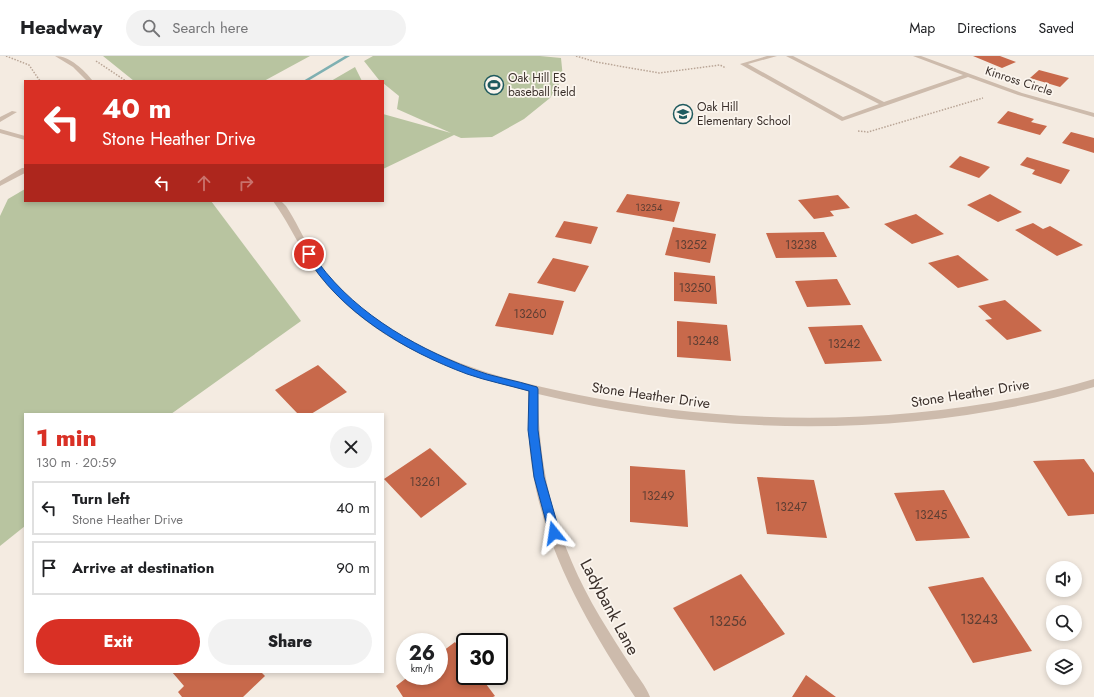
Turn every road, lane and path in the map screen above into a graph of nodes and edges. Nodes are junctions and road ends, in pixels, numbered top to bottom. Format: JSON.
{"nodes":[{"id":1,"x":6,"y":56,"type":"edge"},
{"id":2,"x":58,"y":56,"type":"edge"},
{"id":3,"x":774,"y":56,"type":"edge"},
{"id":4,"x":789,"y":56,"type":"edge"},
{"id":5,"x":916,"y":56,"type":"edge"},
{"id":6,"x":93,"y":60,"type":"dead end"},
{"id":7,"x":966,"y":76,"type":"junction"},
{"id":8,"x":39,"y":80,"type":"edge"},
{"id":9,"x":89,"y":80,"type":"edge"},
{"id":10,"x":125,"y":80,"type":"edge"},
{"id":11,"x":885,"y":104,"type":"junction"},
{"id":12,"x":14,"y":112,"type":"dead end"},
{"id":13,"x":1094,"y":115,"type":"edge"},
{"id":14,"x":0,"y":120,"type":"edge"},
{"id":15,"x":0,"y":131,"type":"edge"},
{"id":16,"x":24,"y":138,"type":"edge"},
{"id":17,"x":24,"y":171,"type":"edge"},
{"id":18,"x":0,"y":184,"type":"edge"},
{"id":19,"x":277,"y":202,"type":"edge"},
{"id":20,"x":1094,"y":383,"type":"edge"},
{"id":21,"x":533,"y":389,"type":"junction"},
{"id":22,"x":643,"y":697,"type":"edge"}],
"edges":[{"from":1,"to":8,"type":"path"},
{"from":2,"to":9,"type":"street"},
{"from":3,"to":11,"type":"street"},
{"from":4,"to":11,"type":"street"},
{"from":5,"to":7,"type":"street","name":"Kinross Circle"},
{"from":6,"to":10,"type":"path"},
{"from":7,"to":11,"type":"street"},
{"from":7,"to":13,"type":"street","name":"Kinross Circle"},
{"from":12,"to":14,"type":"street"},
{"from":15,"to":16,"type":"street"},
{"from":17,"to":18,"type":"street"},
{"from":19,"to":21,"type":"street","name":"Stone Heather Drive"},
{"from":20,"to":21,"type":"street","name":"Stone Heather Drive"},
{"from":21,"to":22,"type":"street","name":"Ladybank Lane"}]}
